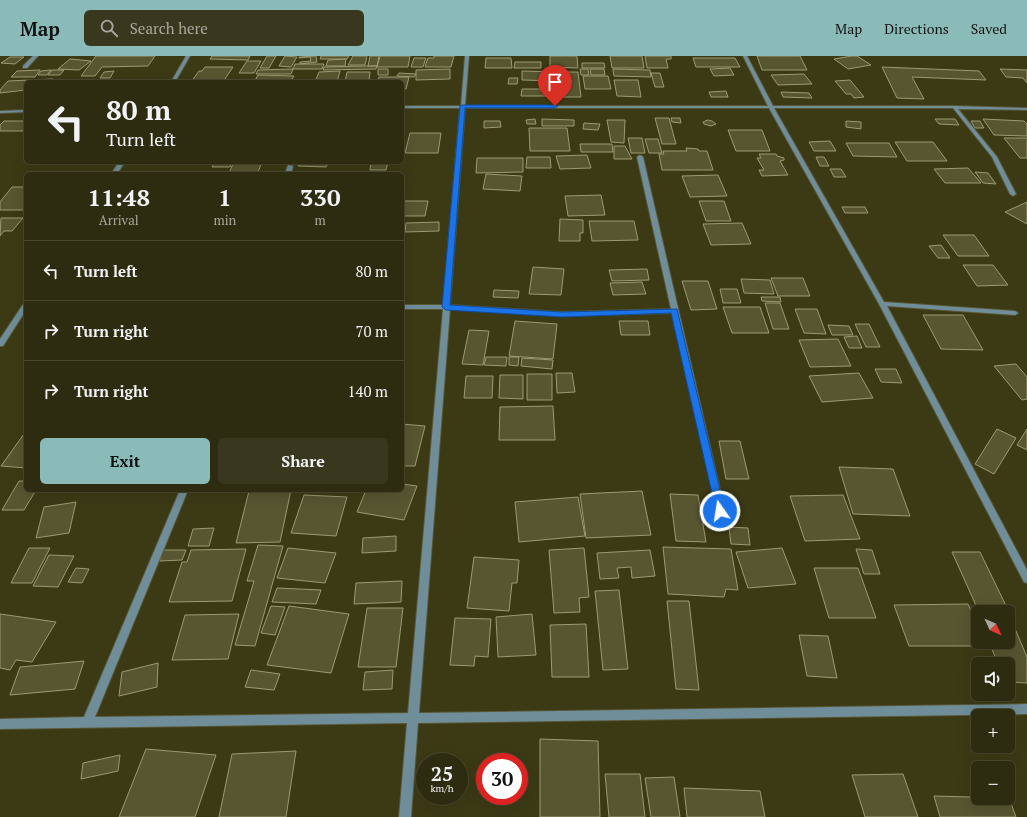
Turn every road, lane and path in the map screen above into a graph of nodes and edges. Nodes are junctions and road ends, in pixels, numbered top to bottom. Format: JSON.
{"nodes":[{"id":1,"x":36,"y":56,"type":"edge"},
{"id":2,"x":188,"y":56,"type":"edge"},
{"id":3,"x":466,"y":56,"type":"edge"},
{"id":4,"x":745,"y":56,"type":"edge"},
{"id":5,"x":25,"y":67,"type":"dead end"},
{"id":6,"x":174,"y":80,"type":"edge"},
{"id":7,"x":462,"y":106,"type":"junction"},
{"id":8,"x":404,"y":107,"type":"edge"},
{"id":9,"x":771,"y":107,"type":"junction"},
{"id":10,"x":954,"y":107,"type":"junction"},
{"id":11,"x":1027,"y":109,"type":"edge"},
{"id":12,"x":24,"y":111,"type":"edge"},
{"id":13,"x":0,"y":112,"type":"edge"},
{"id":14,"x":640,"y":157,"type":"dead end"},
{"id":15,"x":290,"y":166,"type":"dead end"},
{"id":16,"x":288,"y":172,"type":"edge"},
{"id":17,"x":1013,"y":194,"type":"dead end"},
{"id":18,"x":882,"y":304,"type":"junction"},
{"id":19,"x":404,"y":307,"type":"edge"},
{"id":20,"x":446,"y":307,"type":"junction"},
{"id":21,"x":24,"y":308,"type":"edge"},
{"id":22,"x":674,"y":311,"type":"junction"},
{"id":23,"x":1014,"y":313,"type":"dead end"},
{"id":24,"x":0,"y":344,"type":"edge"},
{"id":25,"x":183,"y":492,"type":"edge"},
{"id":26,"x":720,"y":511,"type":"dead end"},
{"id":27,"x":1027,"y":579,"type":"edge"},
{"id":28,"x":1027,"y":709,"type":"edge"},
{"id":29,"x":413,"y":718,"type":"junction"},
{"id":30,"x":87,"y":722,"type":"junction"},
{"id":31,"x":0,"y":724,"type":"edge"},
{"id":32,"x":405,"y":817,"type":"edge"}],
"edges":[{"from":1,"to":5,"type":"street"},
{"from":2,"to":6,"type":"street"},
{"from":3,"to":7,"type":"street"},
{"from":4,"to":9,"type":"street"},
{"from":7,"to":8,"type":"street"},
{"from":7,"to":9,"type":"street"},
{"from":7,"to":20,"type":"street"},
{"from":9,"to":10,"type":"street"},
{"from":9,"to":18,"type":"street"},
{"from":10,"to":11,"type":"street"},
{"from":10,"to":17,"type":"street"},
{"from":12,"to":13,"type":"street"},
{"from":14,"to":22,"type":"street"},
{"from":15,"to":16,"type":"street"},
{"from":18,"to":23,"type":"street"},
{"from":18,"to":27,"type":"street"},
{"from":19,"to":20,"type":"street"},
{"from":20,"to":22,"type":"street"},
{"from":20,"to":29,"type":"street"},
{"from":21,"to":24,"type":"street"},
{"from":22,"to":26,"type":"street"},
{"from":25,"to":30,"type":"street"},
{"from":28,"to":29,"type":"street"},
{"from":29,"to":30,"type":"street"},
{"from":29,"to":32,"type":"street"},
{"from":30,"to":31,"type":"street"}]}
